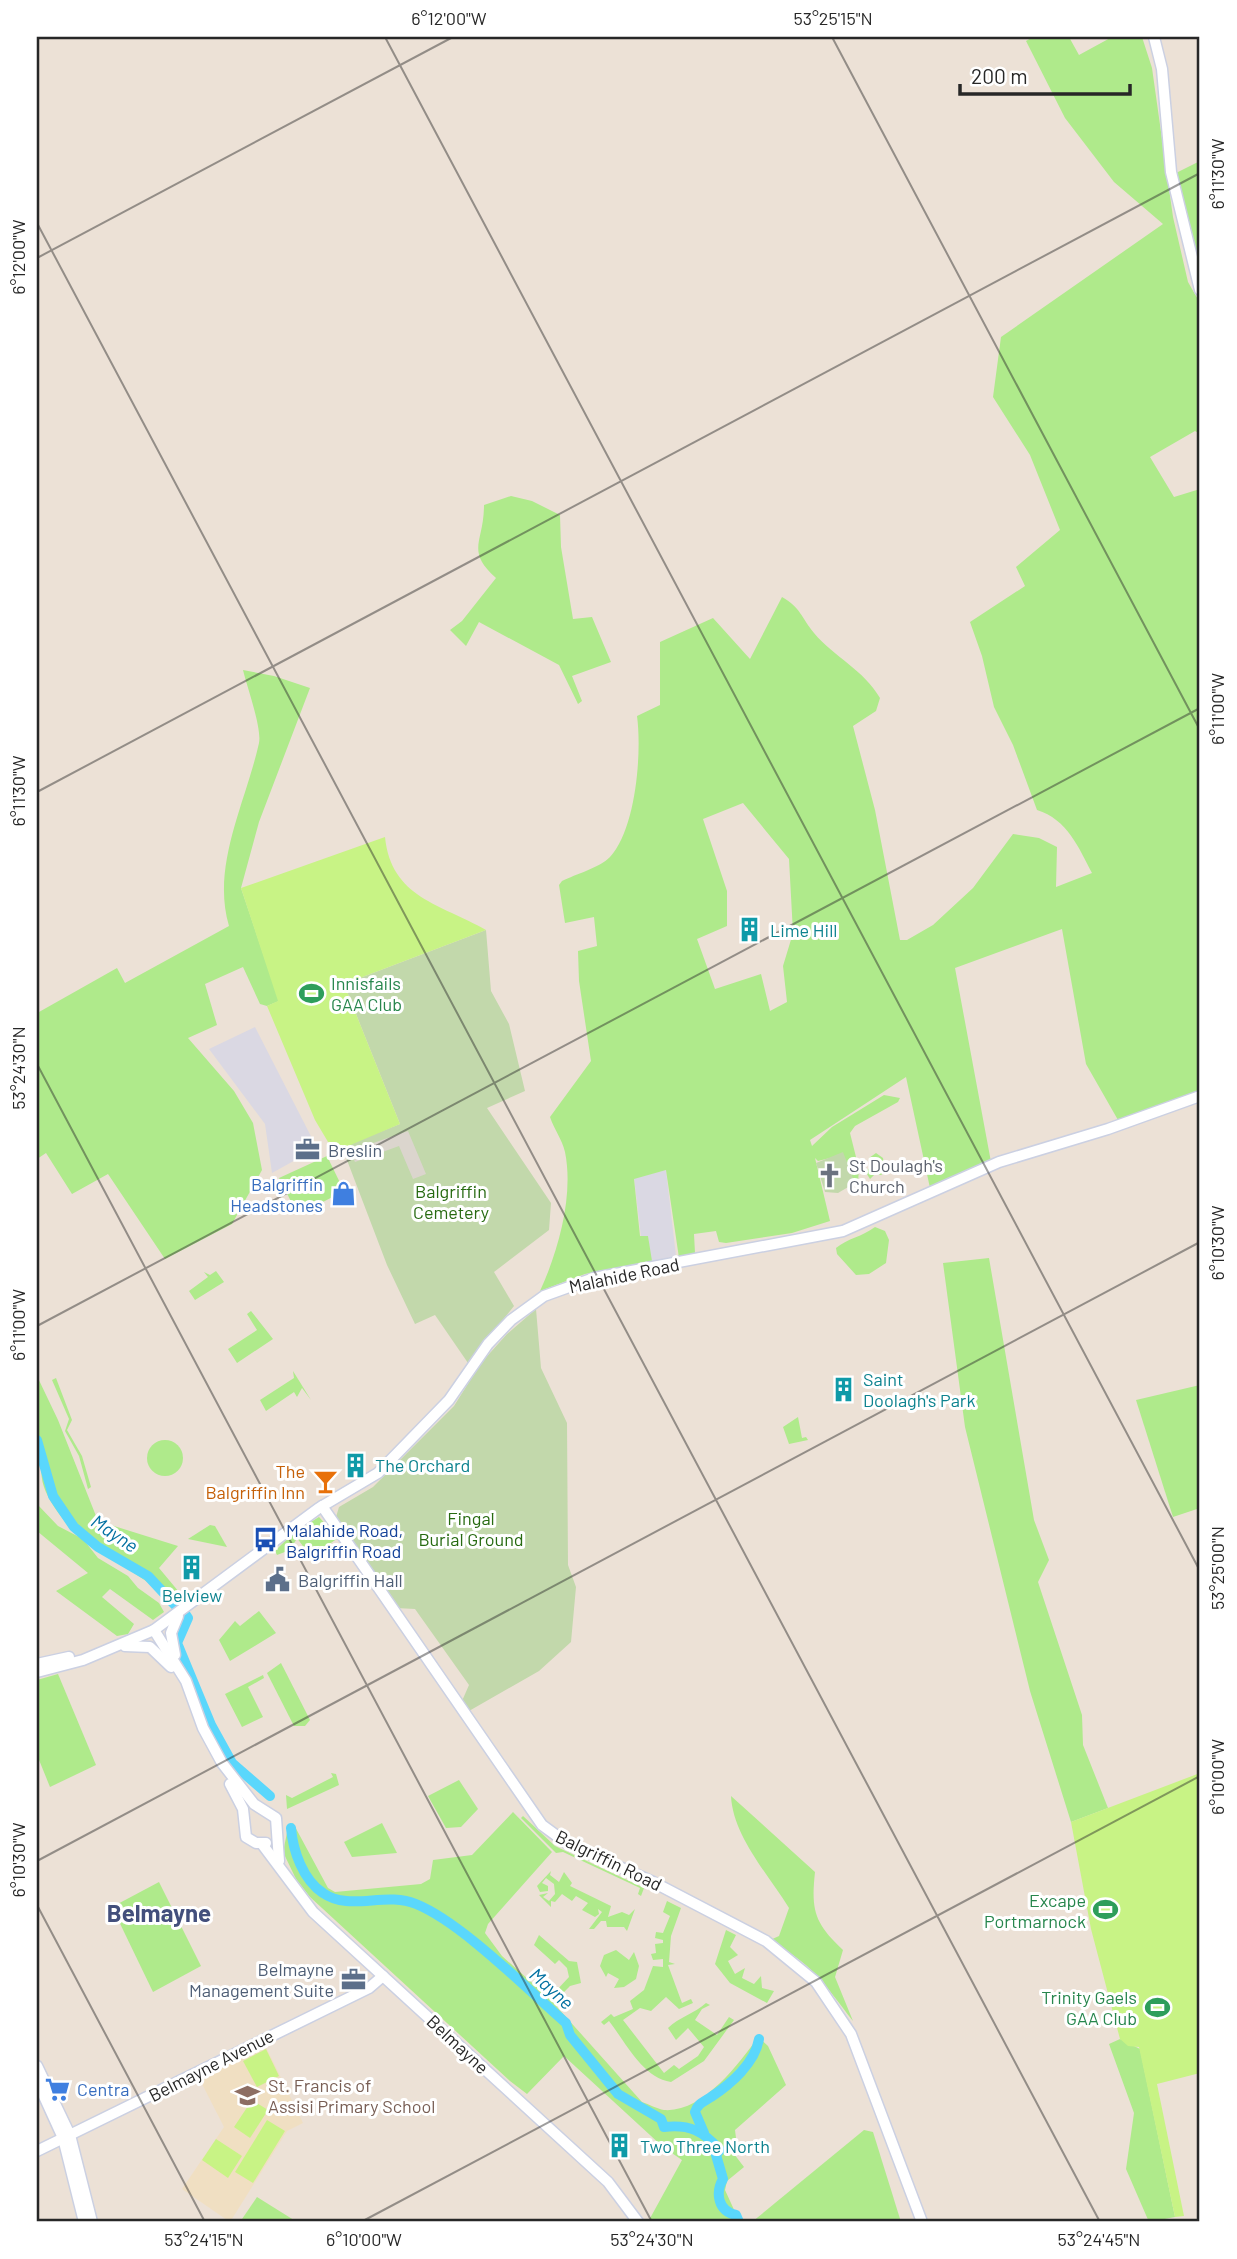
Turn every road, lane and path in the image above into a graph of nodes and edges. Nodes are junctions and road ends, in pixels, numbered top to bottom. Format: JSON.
{"nodes":[{"id":1,"x":1154,"y":37,"type":"edge"},
{"id":2,"x":1200,"y":290,"type":"edge"},
{"id":3,"x":1200,"y":1096,"type":"edge"},
{"id":4,"x":322,"y":1506,"type":"junction"},
{"id":5,"x":185,"y":1607,"type":"junction"},
{"id":6,"x":154,"y":1630,"type":"junction"},
{"id":7,"x":116,"y":1648,"type":"junction"},
{"id":8,"x":37,"y":1664,"type":"edge"},
{"id":9,"x":37,"y":1672,"type":"edge"},
{"id":10,"x":176,"y":1673,"type":"junction"},
{"id":11,"x":186,"y":1681,"type":"junction"},
{"id":12,"x":262,"y":1809,"type":"junction"},
{"id":13,"x":243,"y":1825,"type":"junction"},
{"id":14,"x":276,"y":1834,"type":"junction"},
{"id":15,"x":262,"y":1844,"type":"junction"},
{"id":16,"x":279,"y":1864,"type":"junction"},
{"id":17,"x":383,"y":1976,"type":"junction"},
{"id":18,"x":863,"y":2065,"type":"junction"},
{"id":19,"x":37,"y":2066,"type":"edge"},
{"id":20,"x":37,"y":2081,"type":"edge"},
{"id":21,"x":67,"y":2136,"type":"junction"},
{"id":22,"x":894,"y":2144,"type":"junction"},
{"id":23,"x":37,"y":2151,"type":"edge"},
{"id":24,"x":84,"y":2222,"type":"edge"},
{"id":25,"x":92,"y":2222,"type":"edge"},
{"id":26,"x":638,"y":2222,"type":"edge"},
{"id":27,"x":922,"y":2222,"type":"edge"}],
"edges":[{"from":1,"to":2,"type":"main road"},
{"from":3,"to":4,"type":"main road","name":"Malahide Road"},
{"from":4,"to":5,"type":"main road","name":"Malahide Road"},
{"from":4,"to":18,"type":"main road","name":"Balgriffin Road"},
{"from":5,"to":6,"type":"main road","name":"Malahide Road"},
{"from":5,"to":11,"type":"main road"},
{"from":6,"to":7,"type":"main road","name":"Malahide Road"},
{"from":6,"to":10,"type":"main road","name":"Belmayne"},
{"from":6,"to":11,"type":"main road","name":"Belmayne"},
{"from":7,"to":8,"type":"main road","name":"Malahide Road"},
{"from":7,"to":9,"type":"main road","name":"Malahide Road"},
{"from":7,"to":10,"type":"main road"},
{"from":10,"to":13,"type":"main road","name":"Belmayne"},
{"from":11,"to":12,"type":"main road","name":"Belmayne"},
{"from":12,"to":13,"type":"main road"},
{"from":12,"to":14,"type":"main road","name":"Belmayne"},
{"from":13,"to":15,"type":"main road","name":"Belmayne"},
{"from":14,"to":15,"type":"main road"},
{"from":14,"to":16,"type":"main road","name":"Belmayne"},
{"from":15,"to":16,"type":"main road","name":"Belmayne"},
{"from":16,"to":17,"type":"main road","name":"Belmayne"},
{"from":17,"to":21,"type":"main road","name":"Belmayne Avenue"},
{"from":17,"to":26,"type":"main road","name":"Belmayne"},
{"from":18,"to":22,"type":"main road","name":"Balgriffin Road"},
{"from":18,"to":22,"type":"main road","name":"Balgriffin Road"},
{"from":19,"to":21,"type":"main road"},
{"from":20,"to":21,"type":"main road"},
{"from":21,"to":23,"type":"main road","name":"Belmayne Avenue"},
{"from":21,"to":24,"type":"main road"},
{"from":21,"to":25,"type":"main road"},
{"from":22,"to":27,"type":"main road"}]}
